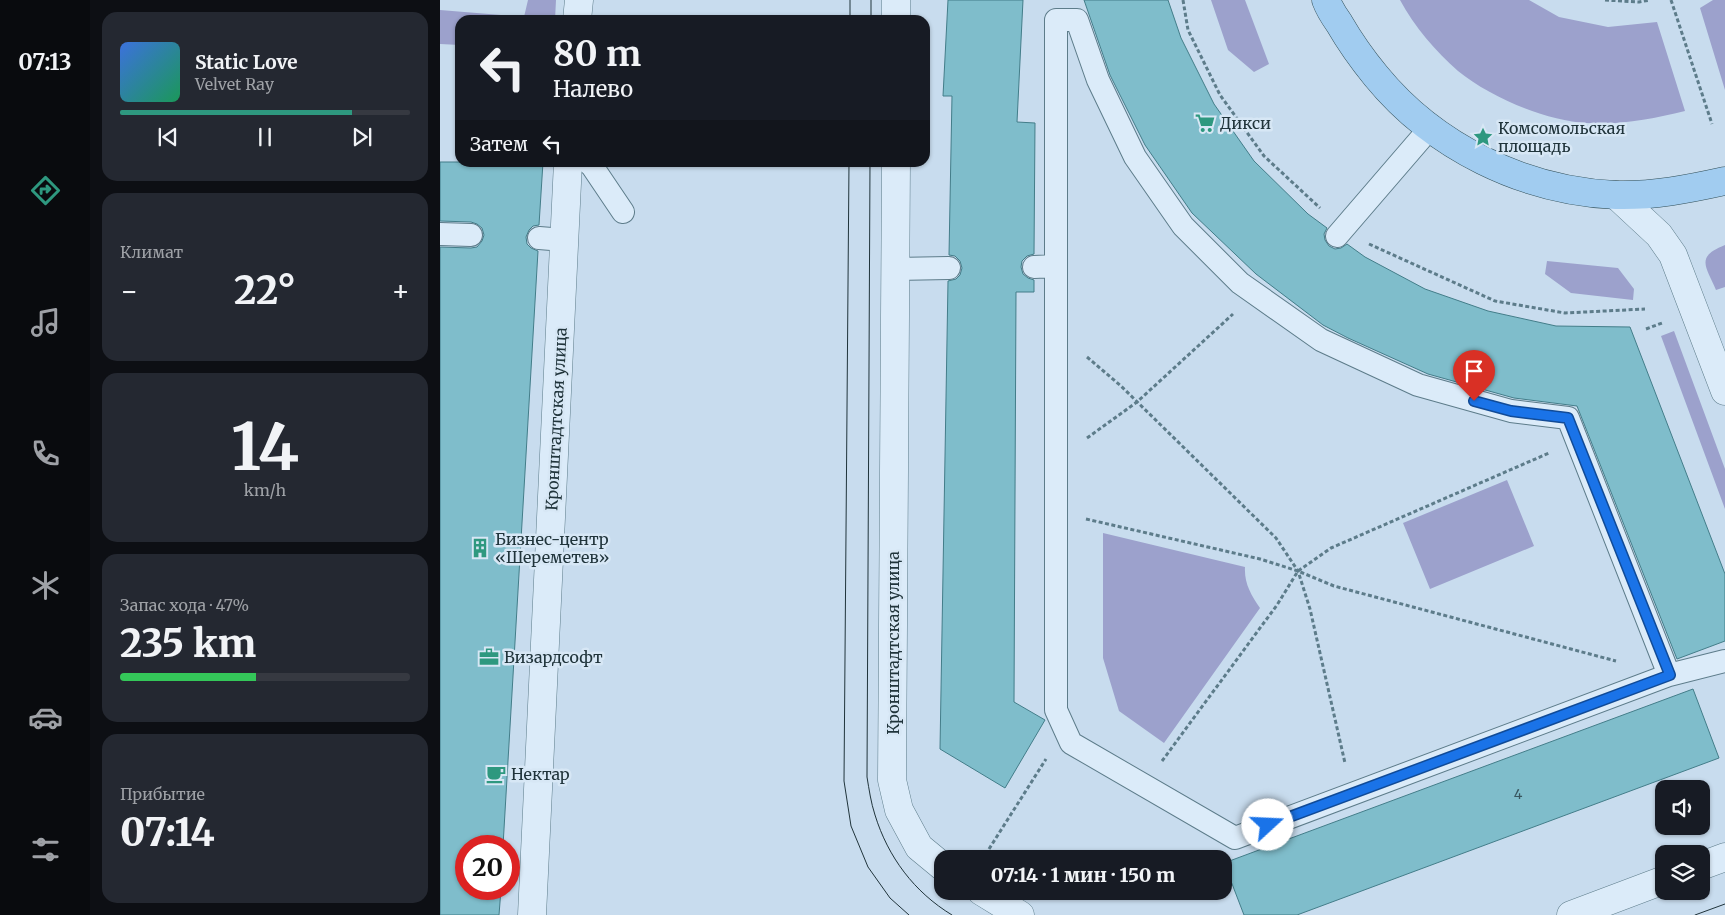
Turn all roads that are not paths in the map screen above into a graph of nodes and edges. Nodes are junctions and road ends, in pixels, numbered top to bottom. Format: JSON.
{"nodes":[{"id":1,"x":579,"y":0,"type":"edge"},
{"id":2,"x":896,"y":0,"type":"edge"},
{"id":3,"x":1326,"y":0,"type":"edge"},
{"id":4,"x":578,"y":15,"type":"edge"},
{"id":5,"x":896,"y":15,"type":"edge"},
{"id":6,"x":1430,"y":128,"type":"junction"},
{"id":7,"x":567,"y":167,"type":"edge"},
{"id":8,"x":593,"y":167,"type":"edge"},
{"id":9,"x":896,"y":167,"type":"edge"},
{"id":10,"x":1725,"y":181,"type":"edge"},
{"id":11,"x":1616,"y":195,"type":"junction"},
{"id":12,"x":622,"y":212,"type":"dead end"},
{"id":13,"x":440,"y":234,"type":"edge"},
{"id":14,"x":471,"y":235,"type":"dead end"},
{"id":15,"x":1337,"y":236,"type":"dead end"},
{"id":16,"x":1056,"y":266,"type":"junction"},
{"id":17,"x":1034,"y":267,"type":"dead end"},
{"id":18,"x":949,"y":268,"type":"dead end"},
{"id":19,"x":895,"y":269,"type":"junction"},
{"id":20,"x":1725,"y":391,"type":"edge"},
{"id":21,"x":1725,"y":661,"type":"edge"},
{"id":22,"x":1670,"y":675,"type":"junction"},
{"id":23,"x":1725,"y":857,"type":"edge"},
{"id":24,"x":934,"y":859,"type":"edge"},
{"id":25,"x":1710,"y":863,"type":"edge"},
{"id":26,"x":1655,"y":883,"type":"edge"},
{"id":27,"x":996,"y":900,"type":"edge"},
{"id":28,"x":532,"y":915,"type":"edge"},
{"id":29,"x":1020,"y":915,"type":"edge"},
{"id":30,"x":1571,"y":915,"type":"edge"}],
"edges":[{"from":1,"to":4,"type":"street"},
{"from":2,"to":5,"type":"street"},
{"from":3,"to":6,"type":"main road"},
{"from":6,"to":11,"type":"main road"},
{"from":6,"to":15,"type":"lane"},
{"from":7,"to":28,"type":"street","name":"Кронштадтская улица"},
{"from":8,"to":12,"type":"lane"},
{"from":9,"to":19,"type":"street","name":"Кронштадтская улица"},
{"from":10,"to":11,"type":"main road"},
{"from":11,"to":20,"type":"street"},
{"from":13,"to":14,"type":"lane"},
{"from":16,"to":17,"type":"lane"},
{"from":16,"to":22,"type":"lane"},
{"from":16,"to":22,"type":"lane"},
{"from":18,"to":19,"type":"lane"},
{"from":19,"to":24,"type":"street","name":"Кронштадтская улица"},
{"from":21,"to":22,"type":"lane"},
{"from":23,"to":25,"type":"street"},
{"from":26,"to":30,"type":"street"},
{"from":27,"to":29,"type":"street"}]}
